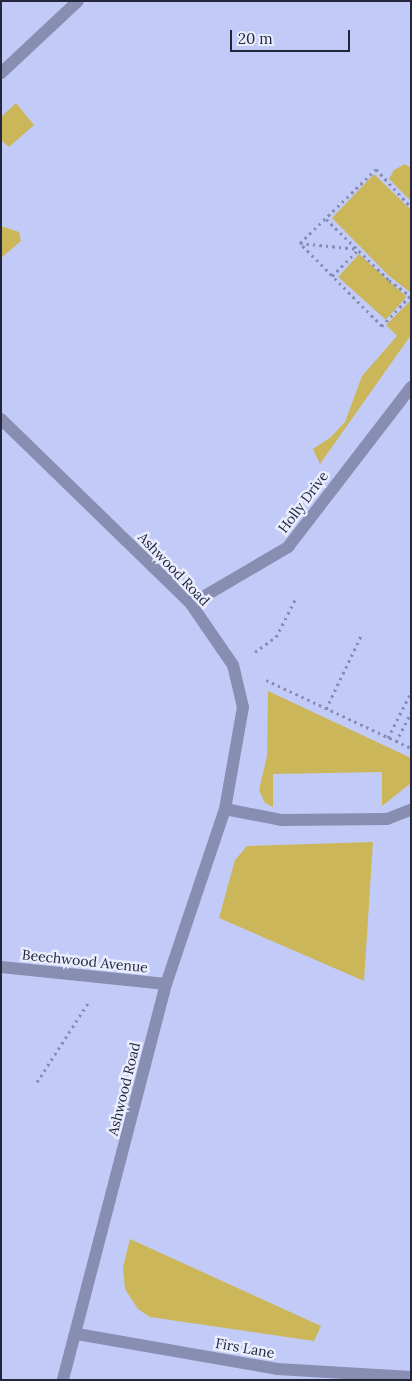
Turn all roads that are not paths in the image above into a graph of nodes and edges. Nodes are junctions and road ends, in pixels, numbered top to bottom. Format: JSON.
{"nodes":[{"id":1,"x":78,"y":1,"type":"edge"},
{"id":2,"x":1,"y":73,"type":"edge"},
{"id":3,"x":411,"y":387,"type":"edge"},
{"id":4,"x":1,"y":419,"type":"edge"},
{"id":5,"x":191,"y":604,"type":"junction"},
{"id":6,"x":225,"y":809,"type":"junction"},
{"id":7,"x":411,"y":810,"type":"edge"},
{"id":8,"x":1,"y":967,"type":"edge"},
{"id":9,"x":166,"y":984,"type":"junction"},
{"id":10,"x":77,"y":1334,"type":"junction"},
{"id":11,"x":411,"y":1377,"type":"edge"},
{"id":12,"x":63,"y":1380,"type":"edge"}],
"edges":[{"from":1,"to":2,"type":"street"},
{"from":3,"to":5,"type":"street","name":"Holly Drive"},
{"from":4,"to":5,"type":"street","name":"Ashwood Road"},
{"from":5,"to":6,"type":"street","name":"Ashwood Road"},
{"from":6,"to":7,"type":"street"},
{"from":6,"to":9,"type":"street","name":"Ashwood Road"},
{"from":8,"to":9,"type":"street","name":"Beechwood Avenue"},
{"from":9,"to":10,"type":"street","name":"Ashwood Road"},
{"from":10,"to":11,"type":"street","name":"Firs Lane"},
{"from":10,"to":12,"type":"street","name":"Ashwood Road"}]}
